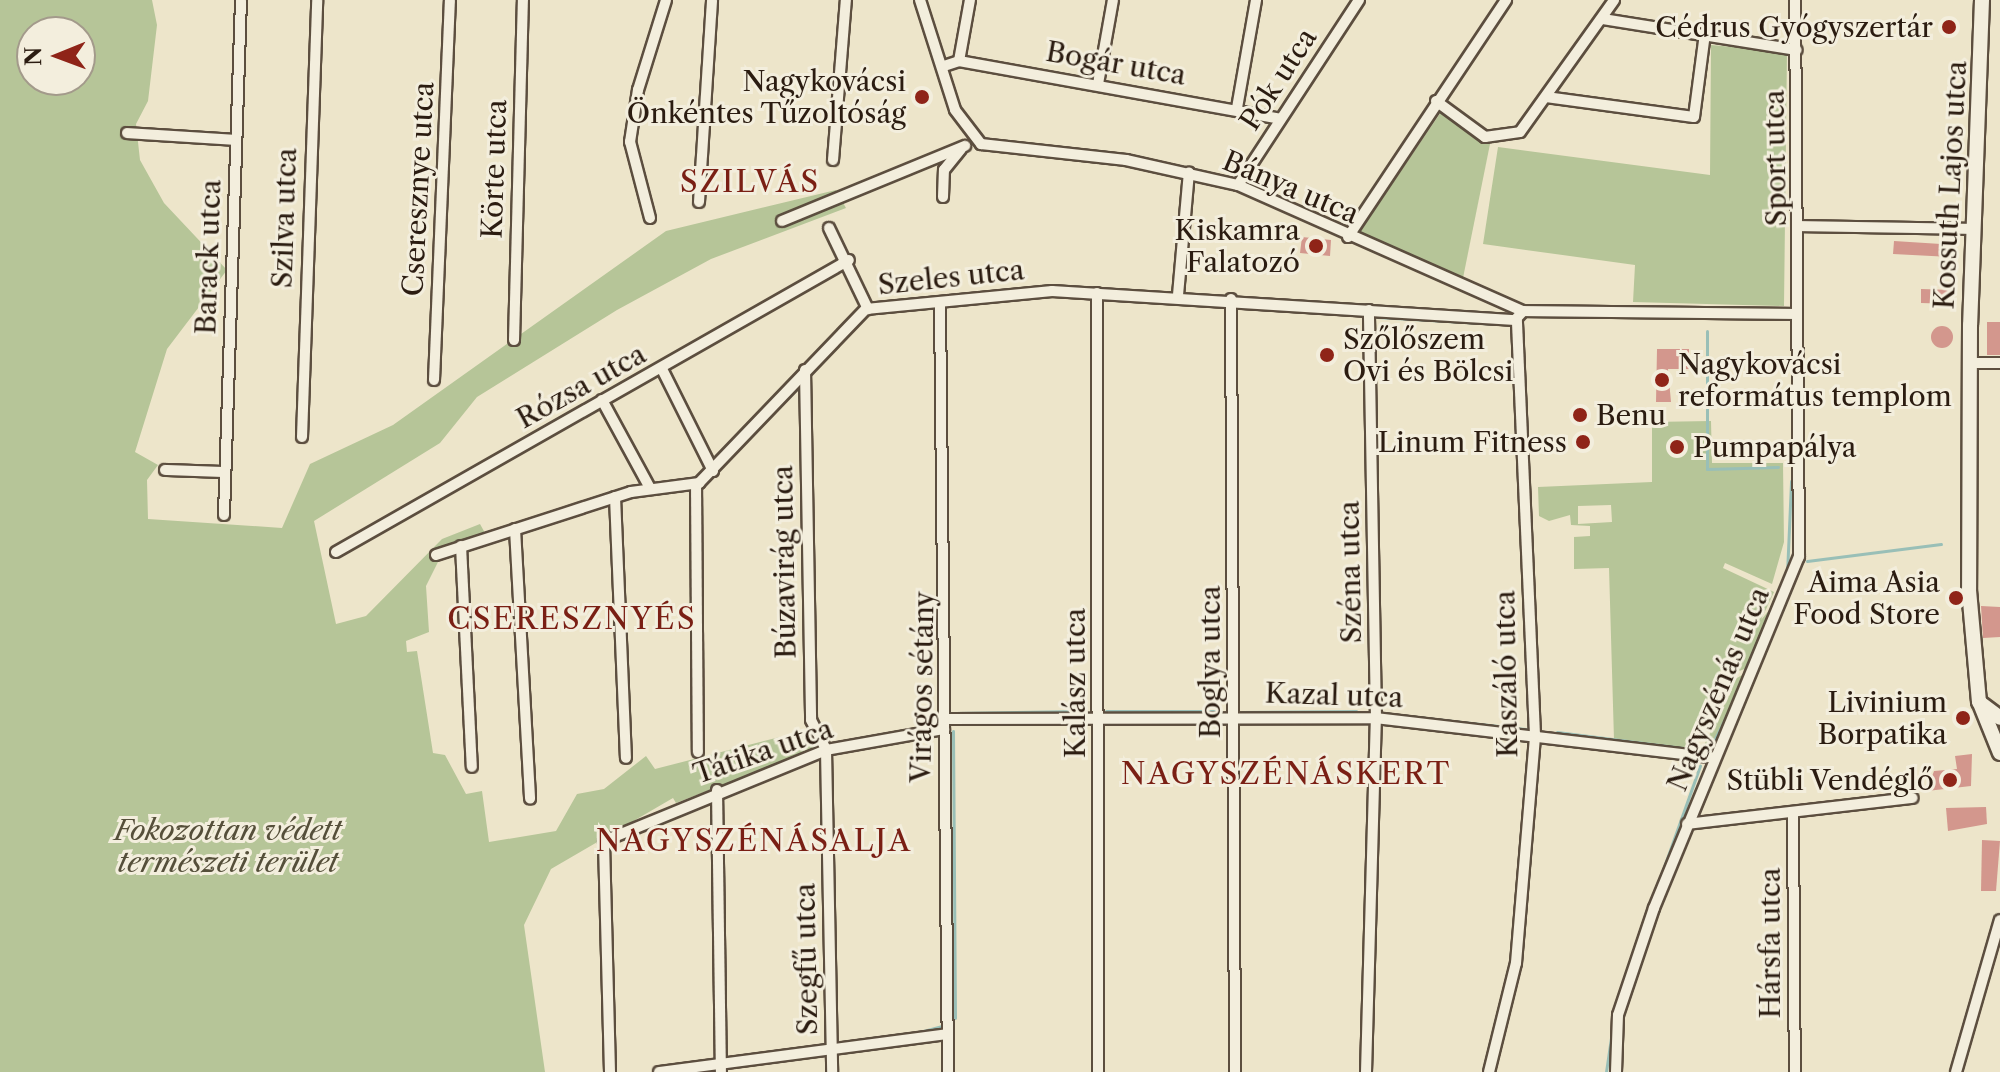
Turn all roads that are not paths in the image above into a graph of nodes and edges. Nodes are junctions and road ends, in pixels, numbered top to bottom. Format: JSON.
{"nodes":[{"id":1,"x":241,"y":0,"type":"edge"},
{"id":2,"x":317,"y":0,"type":"edge"},
{"id":3,"x":450,"y":0,"type":"edge"},
{"id":4,"x":523,"y":0,"type":"edge"},
{"id":5,"x":666,"y":0,"type":"edge"},
{"id":6,"x":712,"y":0,"type":"edge"},
{"id":7,"x":846,"y":0,"type":"edge"},
{"id":8,"x":920,"y":0,"type":"edge"},
{"id":9,"x":970,"y":0,"type":"edge"},
{"id":10,"x":1113,"y":0,"type":"edge"},
{"id":11,"x":1256,"y":0,"type":"edge"},
{"id":12,"x":1359,"y":0,"type":"edge"},
{"id":13,"x":1506,"y":0,"type":"edge"},
{"id":14,"x":1614,"y":0,"type":"edge"},
{"id":15,"x":1795,"y":0,"type":"edge"},
{"id":16,"x":1982,"y":0,"type":"edge"},
{"id":17,"x":1603,"y":19,"type":"junction"},
{"id":18,"x":1705,"y":34,"type":"junction"},
{"id":19,"x":1797,"y":50,"type":"junction"},
{"id":20,"x":959,"y":61,"type":"junction"},
{"id":21,"x":944,"y":66,"type":"junction"},
{"id":22,"x":1098,"y":84,"type":"junction"},
{"id":23,"x":1546,"y":97,"type":"junction"},
{"id":24,"x":1436,"y":101,"type":"junction"},
{"id":25,"x":1237,"y":108,"type":"junction"},
{"id":26,"x":1280,"y":119,"type":"junction"},
{"id":27,"x":127,"y":133,"type":"dead end"},
{"id":28,"x":236,"y":140,"type":"junction"},
{"id":29,"x":978,"y":143,"type":"junction"},
{"id":30,"x":965,"y":146,"type":"junction"},
{"id":31,"x":833,"y":160,"type":"dead end"},
{"id":32,"x":1189,"y":172,"type":"junction"},
{"id":33,"x":1238,"y":185,"type":"junction"},
{"id":34,"x":943,"y":197,"type":"dead end"},
{"id":35,"x":699,"y":202,"type":"dead end"},
{"id":36,"x":650,"y":218,"type":"dead end"},
{"id":37,"x":782,"y":221,"type":"dead end"},
{"id":38,"x":1800,"y":226,"type":"junction"},
{"id":39,"x":829,"y":228,"type":"dead end"},
{"id":40,"x":1973,"y":229,"type":"junction"},
{"id":41,"x":1348,"y":237,"type":"junction"},
{"id":42,"x":849,"y":260,"type":"junction"},
{"id":43,"x":1097,"y":293,"type":"junction"},
{"id":44,"x":1178,"y":295,"type":"junction"},
{"id":45,"x":1231,"y":299,"type":"junction"},
{"id":46,"x":940,"y":303,"type":"junction"},
{"id":47,"x":868,"y":309,"type":"junction"},
{"id":48,"x":1369,"y":310,"type":"junction"},
{"id":49,"x":1515,"y":312,"type":"junction"},
{"id":50,"x":1793,"y":314,"type":"junction"},
{"id":51,"x":514,"y":340,"type":"dead end"},
{"id":52,"x":1969,"y":363,"type":"junction"},
{"id":53,"x":2000,"y":363,"type":"edge"},
{"id":54,"x":662,"y":369,"type":"junction"},
{"id":55,"x":805,"y":370,"type":"junction"},
{"id":56,"x":434,"y":380,"type":"dead end"},
{"id":57,"x":602,"y":400,"type":"junction"},
{"id":58,"x":302,"y":437,"type":"dead end"},
{"id":59,"x":165,"y":470,"type":"dead end"},
{"id":60,"x":713,"y":471,"type":"junction"},
{"id":61,"x":225,"y":472,"type":"junction"},
{"id":62,"x":696,"y":484,"type":"junction"},
{"id":63,"x":650,"y":488,"type":"junction"},
{"id":64,"x":615,"y":497,"type":"junction"},
{"id":65,"x":224,"y":515,"type":"dead end"},
{"id":66,"x":515,"y":529,"type":"junction"},
{"id":67,"x":461,"y":546,"type":"junction"},
{"id":68,"x":336,"y":552,"type":"dead end"},
{"id":69,"x":436,"y":555,"type":"dead end"},
{"id":70,"x":1979,"y":701,"type":"junction"},
{"id":71,"x":1235,"y":716,"type":"junction"},
{"id":72,"x":1100,"y":718,"type":"junction"},
{"id":73,"x":1376,"y":718,"type":"junction"},
{"id":74,"x":2000,"y":718,"type":"edge"},
{"id":75,"x":947,"y":724,"type":"junction"},
{"id":76,"x":1535,"y":735,"type":"junction"},
{"id":77,"x":826,"y":750,"type":"junction"},
{"id":78,"x":698,"y":752,"type":"dead end"},
{"id":79,"x":1999,"y":754,"type":"edge"},
{"id":80,"x":626,"y":758,"type":"dead end"},
{"id":81,"x":1715,"y":758,"type":"junction"},
{"id":82,"x":472,"y":767,"type":"dead end"},
{"id":83,"x":717,"y":790,"type":"junction"},
{"id":84,"x":1913,"y":798,"type":"dead end"},
{"id":85,"x":530,"y":799,"type":"dead end"},
{"id":86,"x":1793,"y":813,"type":"junction"},
{"id":87,"x":1687,"y":824,"type":"junction"},
{"id":88,"x":2000,"y":920,"type":"edge"},
{"id":89,"x":948,"y":1034,"type":"junction"},
{"id":90,"x":832,"y":1050,"type":"junction"},
{"id":91,"x":721,"y":1068,"type":"edge"},
{"id":92,"x":610,"y":1072,"type":"edge"},
{"id":93,"x":659,"y":1072,"type":"edge"},
{"id":94,"x":832,"y":1072,"type":"edge"},
{"id":95,"x":948,"y":1072,"type":"edge"},
{"id":96,"x":1098,"y":1072,"type":"edge"},
{"id":97,"x":1235,"y":1072,"type":"edge"},
{"id":98,"x":1366,"y":1072,"type":"edge"},
{"id":99,"x":1489,"y":1072,"type":"edge"},
{"id":100,"x":1616,"y":1072,"type":"edge"},
{"id":101,"x":1795,"y":1072,"type":"edge"},
{"id":102,"x":1956,"y":1072,"type":"edge"}],
"edges":[{"from":1,"to":28,"type":"street","name":"Barack utca"},
{"from":2,"to":58,"type":"street","name":"Szilva utca"},
{"from":3,"to":56,"type":"street","name":"Cseresznye utca"},
{"from":4,"to":51,"type":"street","name":"Körte utca"},
{"from":5,"to":36,"type":"street"},
{"from":6,"to":35,"type":"street"},
{"from":7,"to":31,"type":"street"},
{"from":8,"to":21,"type":"street"},
{"from":9,"to":20,"type":"street"},
{"from":10,"to":22,"type":"street"},
{"from":11,"to":25,"type":"street"},
{"from":12,"to":26,"type":"street","name":"Pók utca"},
{"from":13,"to":24,"type":"street"},
{"from":14,"to":17,"type":"street"},
{"from":15,"to":19,"type":"street","name":"Sport utca"},
{"from":16,"to":40,"type":"street","name":"Kossuth Lajos utca"},
{"from":17,"to":18,"type":"street"},
{"from":17,"to":23,"type":"street"},
{"from":18,"to":19,"type":"street"},
{"from":18,"to":23,"type":"street"},
{"from":19,"to":38,"type":"street","name":"Sport utca"},
{"from":20,"to":21,"type":"street","name":"Bogár utca"},
{"from":20,"to":22,"type":"street","name":"Bogár utca"},
{"from":21,"to":29,"type":"street"},
{"from":22,"to":25,"type":"street","name":"Bogár utca"},
{"from":23,"to":24,"type":"street"},
{"from":24,"to":41,"type":"street"},
{"from":25,"to":26,"type":"street","name":"Bogár utca"},
{"from":26,"to":33,"type":"street","name":"Pók utca"},
{"from":27,"to":28,"type":"street"},
{"from":28,"to":61,"type":"street","name":"Barack utca"},
{"from":29,"to":30,"type":"street"},
{"from":29,"to":32,"type":"street","name":"Bánya utca"},
{"from":30,"to":34,"type":"street"},
{"from":30,"to":37,"type":"street"},
{"from":32,"to":33,"type":"street","name":"Bánya utca"},
{"from":32,"to":44,"type":"street"},
{"from":33,"to":41,"type":"street","name":"Bánya utca"},
{"from":38,"to":40,"type":"street"},
{"from":38,"to":50,"type":"street","name":"Sport utca"},
{"from":39,"to":42,"type":"street"},
{"from":40,"to":52,"type":"street","name":"Kossuth Lajos utca"},
{"from":41,"to":49,"type":"street","name":"Bánya utca"},
{"from":42,"to":47,"type":"street"},
{"from":42,"to":54,"type":"street","name":"Rózsa utca"},
{"from":43,"to":44,"type":"street","name":"Szeles utca"},
{"from":43,"to":46,"type":"street","name":"Szeles utca"},
{"from":43,"to":72,"type":"street","name":"Kalász utca"},
{"from":44,"to":45,"type":"street","name":"Szeles utca"},
{"from":45,"to":48,"type":"street","name":"Szeles utca"},
{"from":45,"to":71,"type":"street","name":"Boglya utca"},
{"from":46,"to":47,"type":"street","name":"Szeles utca"},
{"from":46,"to":75,"type":"street","name":"Virágos sétány"},
{"from":47,"to":55,"type":"street","name":"Szeles utca"},
{"from":48,"to":49,"type":"street","name":"Szeles utca"},
{"from":48,"to":73,"type":"street","name":"Széna utca"},
{"from":49,"to":50,"type":"street","name":"Bánya utca"},
{"from":49,"to":76,"type":"street","name":"Kaszáló utca"},
{"from":50,"to":81,"type":"street","name":"Nagyszénás utca"},
{"from":52,"to":53,"type":"street"},
{"from":52,"to":70,"type":"street","name":"Kossuth Lajos utca"},
{"from":54,"to":57,"type":"street","name":"Rózsa utca"},
{"from":54,"to":60,"type":"street"},
{"from":55,"to":60,"type":"street","name":"Szeles utca"},
{"from":55,"to":77,"type":"street","name":"Búzavirág utca"},
{"from":57,"to":63,"type":"street"},
{"from":57,"to":68,"type":"street","name":"Rózsa utca"},
{"from":59,"to":61,"type":"street"},
{"from":60,"to":62,"type":"street","name":"Szeles utca"},
{"from":61,"to":65,"type":"street","name":"Barack utca"},
{"from":62,"to":63,"type":"street"},
{"from":62,"to":78,"type":"street"},
{"from":63,"to":64,"type":"street"},
{"from":64,"to":66,"type":"street"},
{"from":64,"to":80,"type":"street"},
{"from":66,"to":67,"type":"street"},
{"from":66,"to":85,"type":"street"},
{"from":67,"to":69,"type":"street"},
{"from":67,"to":82,"type":"street"},
{"from":70,"to":74,"type":"street"},
{"from":70,"to":79,"type":"street","name":"Kossuth Lajos utca"},
{"from":71,"to":72,"type":"street","name":"Kazal utca"},
{"from":71,"to":73,"type":"street","name":"Kazal utca"},
{"from":71,"to":97,"type":"street","name":"Boglya utca"},
{"from":72,"to":75,"type":"street","name":"Kazal utca"},
{"from":72,"to":96,"type":"street","name":"Kalász utca"},
{"from":73,"to":76,"type":"street","name":"Kazal utca"},
{"from":73,"to":98,"type":"street","name":"Széna utca"},
{"from":75,"to":77,"type":"street","name":"Tátika utca"},
{"from":75,"to":89,"type":"street","name":"Virágos sétány"},
{"from":76,"to":81,"type":"street","name":"Kazal utca"},
{"from":76,"to":99,"type":"street","name":"Kaszáló utca"},
{"from":77,"to":83,"type":"street","name":"Tátika utca"},
{"from":77,"to":90,"type":"street","name":"Szegfű utca"},
{"from":81,"to":87,"type":"street","name":"Nagyszénás utca"},
{"from":83,"to":91,"type":"street"},
{"from":83,"to":92,"type":"street","name":"Tátika utca"},
{"from":84,"to":86,"type":"street"},
{"from":86,"to":87,"type":"street"},
{"from":86,"to":101,"type":"street","name":"Hársfa utca"},
{"from":87,"to":100,"type":"street","name":"Nagyszénás utca"},
{"from":88,"to":102,"type":"street"},
{"from":89,"to":90,"type":"street"},
{"from":89,"to":95,"type":"street","name":"Virágos sétány"},
{"from":90,"to":91,"type":"street"},
{"from":90,"to":94,"type":"street","name":"Szegfű utca"},
{"from":91,"to":93,"type":"street"}]}
